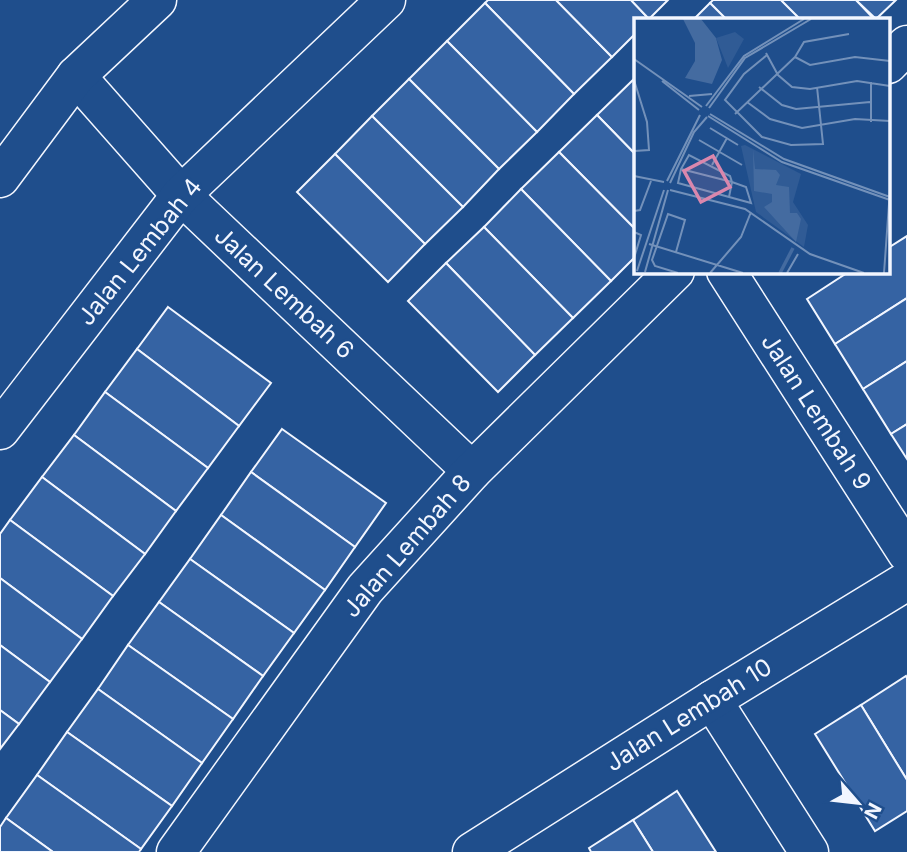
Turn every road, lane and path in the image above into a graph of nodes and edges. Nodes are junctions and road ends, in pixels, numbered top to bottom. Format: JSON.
{"nodes":[{"id":1,"x":157,"y":0,"type":"edge"},
{"id":2,"x":386,"y":0,"type":"edge"},
{"id":3,"x":907,"y":45,"type":"edge"},
{"id":4,"x":890,"y":62,"type":"edge"},
{"id":5,"x":76,"y":76,"type":"junction"},
{"id":6,"x":0,"y":178,"type":"edge"},
{"id":7,"x":181,"y":195,"type":"junction"},
{"id":8,"x":673,"y":273,"type":"edge"},
{"id":9,"x":727,"y":273,"type":"edge"},
{"id":10,"x":0,"y":430,"type":"edge"},
{"id":11,"x":472,"y":471,"type":"junction"},
{"id":12,"x":907,"y":553,"type":"edge"},
{"id":13,"x":907,"y":581,"type":"edge"},
{"id":14,"x":712,"y":700,"type":"junction"},
{"id":15,"x":176,"y":852,"type":"edge"},
{"id":16,"x":472,"y":852,"type":"edge"},
{"id":17,"x":809,"y":852,"type":"edge"}],
"edges":[{"from":1,"to":5,"type":"street"},
{"from":2,"to":7,"type":"street","name":"Jalan Lembah 4"},
{"from":3,"to":4,"type":"street"},
{"from":5,"to":6,"type":"street"},
{"from":5,"to":7,"type":"street","name":"Jalan Lembah 6"},
{"from":7,"to":10,"type":"street","name":"Jalan Lembah 4"},
{"from":7,"to":11,"type":"street","name":"Jalan Lembah 6"},
{"from":8,"to":11,"type":"street","name":"Jalan Lembah 8"},
{"from":9,"to":12,"type":"street","name":"Jalan Lembah 9"},
{"from":11,"to":15,"type":"street","name":"Jalan Lembah 8"},
{"from":13,"to":14,"type":"street","name":"Jalan Lembah 10"},
{"from":14,"to":16,"type":"street","name":"Jalan Lembah 10"},
{"from":14,"to":17,"type":"street"}]}
